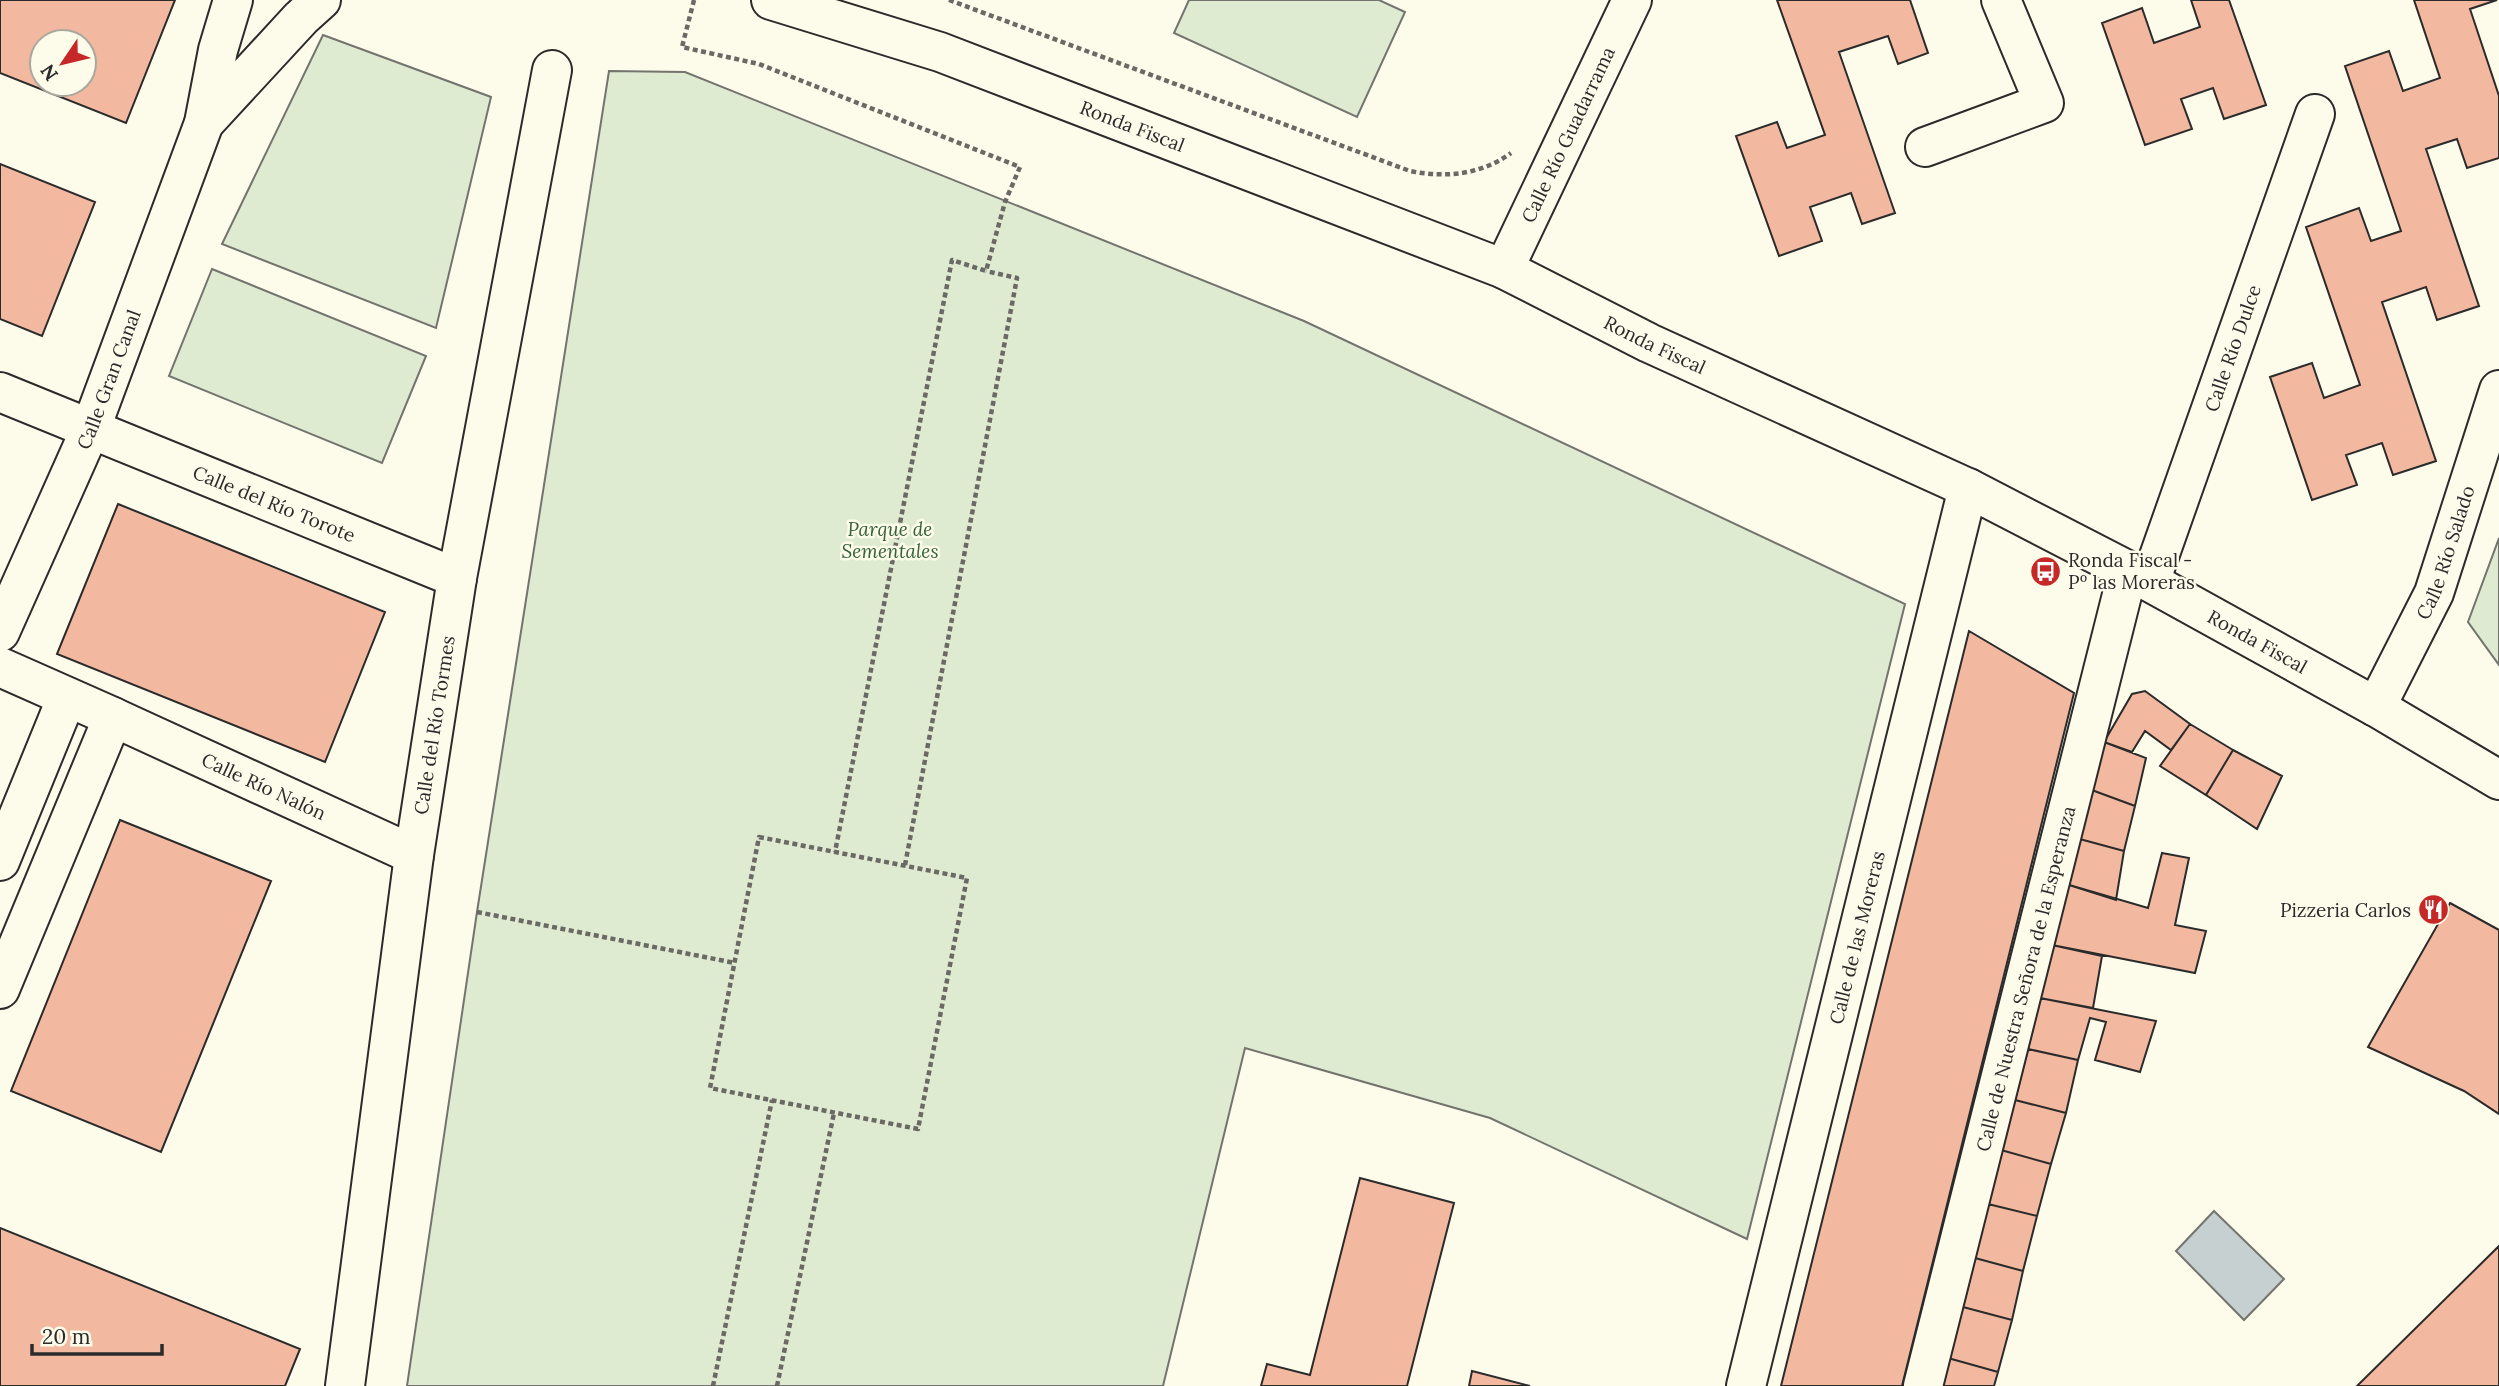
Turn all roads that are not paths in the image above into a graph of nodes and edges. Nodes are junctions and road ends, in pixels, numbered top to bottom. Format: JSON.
{"nodes":[{"id":1,"x":233,"y":0,"type":"edge"},
{"id":2,"x":321,"y":0,"type":"edge"},
{"id":3,"x":771,"y":0,"type":"edge"},
{"id":4,"x":1632,"y":0,"type":"edge"},
{"id":5,"x":2001,"y":0,"type":"edge"},
{"id":6,"x":552,"y":70,"type":"dead end"},
{"id":7,"x":2315,"y":114,"type":"dead end"},
{"id":8,"x":204,"y":123,"type":"junction"},
{"id":9,"x":1925,"y":146,"type":"dead end"},
{"id":10,"x":1504,"y":269,"type":"junction"},
{"id":11,"x":2499,"y":390,"type":"edge"},
{"id":12,"x":0,"y":392,"type":"edge"},
{"id":13,"x":91,"y":428,"type":"junction"},
{"id":14,"x":1968,"y":488,"type":"junction"},
{"id":15,"x":2139,"y":577,"type":"junction"},
{"id":16,"x":457,"y":578,"type":"junction"},
{"id":17,"x":0,"y":632,"type":"edge"},
{"id":18,"x":0,"y":667,"type":"edge"},
{"id":19,"x":67,"y":697,"type":"junction"},
{"id":20,"x":2376,"y":707,"type":"junction"},
{"id":21,"x":113,"y":718,"type":"junction"},
{"id":22,"x":2499,"y":780,"type":"edge"},
{"id":23,"x":414,"y":855,"type":"junction"},
{"id":24,"x":0,"y":861,"type":"edge"},
{"id":25,"x":0,"y":989,"type":"edge"},
{"id":26,"x":345,"y":1386,"type":"edge"},
{"id":27,"x":1746,"y":1386,"type":"edge"},
{"id":28,"x":1923,"y":1386,"type":"edge"}],
"edges":[{"from":1,"to":8,"type":"street","name":"Calle Gran Canal"},
{"from":2,"to":8,"type":"street","name":"Calle Gran Canal"},
{"from":3,"to":10,"type":"street","name":"Ronda Fiscal"},
{"from":4,"to":10,"type":"street","name":"Calle Río Guadarrama"},
{"from":5,"to":9,"type":"street"},
{"from":6,"to":16,"type":"street","name":"Calle del Río Tormes"},
{"from":7,"to":15,"type":"street","name":"Calle Río Dulce"},
{"from":8,"to":13,"type":"street","name":"Calle Gran Canal"},
{"from":10,"to":14,"type":"street","name":"Ronda Fiscal"},
{"from":11,"to":20,"type":"street","name":"Calle Río Salado"},
{"from":12,"to":13,"type":"street","name":"Calle del Río Torote"},
{"from":13,"to":16,"type":"street","name":"Calle del Río Torote"},
{"from":13,"to":17,"type":"street","name":"Calle Gran Canal"},
{"from":14,"to":15,"type":"street","name":"Ronda Fiscal"},
{"from":14,"to":27,"type":"street","name":"Calle de las Moreras"},
{"from":15,"to":20,"type":"street","name":"Ronda Fiscal"},
{"from":15,"to":28,"type":"street","name":"Calle de Nuestra Señora de la Esperanza"},
{"from":16,"to":23,"type":"street","name":"Calle del Río Tormes"},
{"from":18,"to":19,"type":"street","name":"Calle Río Nalón"},
{"from":19,"to":21,"type":"street","name":"Calle Río Nalón"},
{"from":19,"to":24,"type":"street"},
{"from":20,"to":22,"type":"street","name":"Ronda Fiscal"},
{"from":21,"to":23,"type":"street","name":"Calle Río Nalón"},
{"from":21,"to":25,"type":"street"},
{"from":23,"to":26,"type":"street","name":"Calle del Río Tormes"}]}
